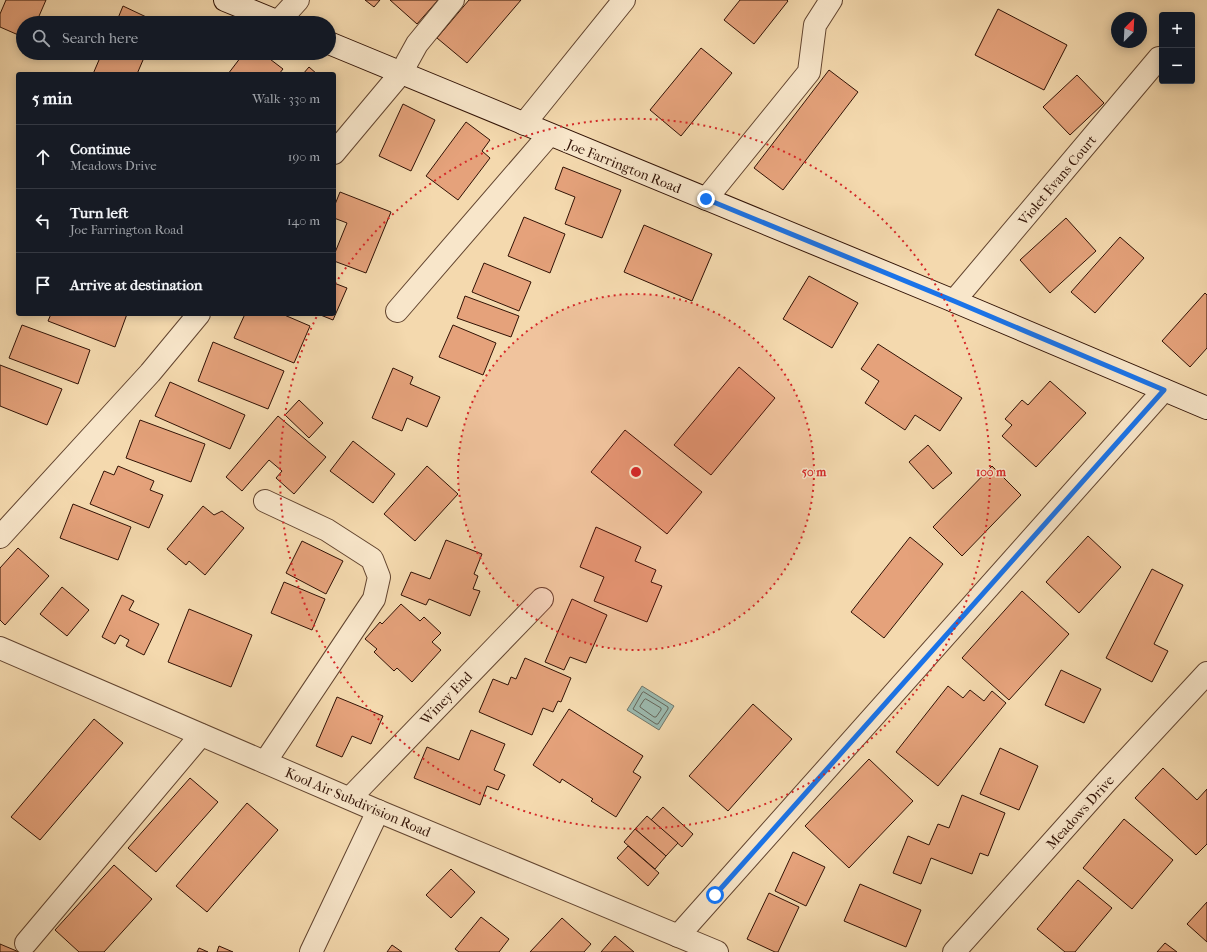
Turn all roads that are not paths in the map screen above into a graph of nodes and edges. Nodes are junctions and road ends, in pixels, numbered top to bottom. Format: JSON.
{"nodes":[{"id":1,"x":225,"y":0,"type":"edge"},
{"id":2,"x":298,"y":0,"type":"edge"},
{"id":3,"x":453,"y":0,"type":"edge"},
{"id":4,"x":624,"y":0,"type":"edge"},
{"id":5,"x":831,"y":0,"type":"edge"},
{"id":6,"x":264,"y":16,"type":"edge"},
{"id":7,"x":284,"y":16,"type":"edge"},
{"id":8,"x":336,"y":46,"type":"edge"},
{"id":9,"x":1159,"y":58,"type":"dead end"},
{"id":10,"x":401,"y":73,"type":"junction"},
{"id":11,"x":524,"y":124,"type":"junction"},
{"id":12,"x":549,"y":135,"type":"junction"},
{"id":13,"x":336,"y":151,"type":"edge"},
{"id":14,"x":706,"y":199,"type":"junction"},
{"id":15,"x":954,"y":301,"type":"junction"},
{"id":16,"x":397,"y":311,"type":"dead end"},
{"id":17,"x":197,"y":316,"type":"edge"},
{"id":18,"x":1164,"y":390,"type":"junction"},
{"id":19,"x":1207,"y":408,"type":"edge"},
{"id":20,"x":265,"y":501,"type":"dead end"},
{"id":21,"x":0,"y":537,"type":"edge"},
{"id":22,"x":542,"y":599,"type":"dead end"},
{"id":23,"x":0,"y":648,"type":"edge"},
{"id":24,"x":1207,"y":672,"type":"edge"},
{"id":25,"x":201,"y":735,"type":"junction"},
{"id":26,"x":265,"y":762,"type":"junction"},
{"id":27,"x":350,"y":798,"type":"junction"},
{"id":28,"x":378,"y":811,"type":"junction"},
{"id":29,"x":678,"y":936,"type":"junction"},
{"id":30,"x":26,"y":943,"type":"dead end"},
{"id":31,"x":311,"y":952,"type":"edge"},
{"id":32,"x":717,"y":952,"type":"edge"},
{"id":33,"x":954,"y":952,"type":"edge"}],
"edges":[{"from":1,"to":6,"type":"street"},
{"from":2,"to":7,"type":"street"},
{"from":3,"to":10,"type":"street"},
{"from":4,"to":11,"type":"street"},
{"from":5,"to":14,"type":"street"},
{"from":8,"to":10,"type":"street","name":"Joe Farrington Road"},
{"from":9,"to":15,"type":"street","name":"Violet Evans Court"},
{"from":10,"to":11,"type":"street","name":"Joe Farrington Road"},
{"from":10,"to":13,"type":"street"},
{"from":11,"to":12,"type":"street","name":"Joe Farrington Road"},
{"from":12,"to":14,"type":"street","name":"Joe Farrington Road"},
{"from":12,"to":16,"type":"street"},
{"from":14,"to":15,"type":"street","name":"Joe Farrington Road"},
{"from":15,"to":18,"type":"street","name":"Joe Farrington Road"},
{"from":17,"to":21,"type":"street"},
{"from":18,"to":19,"type":"street","name":"Joe Farrington Road"},
{"from":18,"to":29,"type":"street"},
{"from":20,"to":26,"type":"street"},
{"from":22,"to":27,"type":"street","name":"Winey End"},
{"from":23,"to":25,"type":"street","name":"Kool Air Subdivision Road"},
{"from":24,"to":33,"type":"street","name":"Meadows Drive"},
{"from":25,"to":26,"type":"street","name":"Kool Air Subdivision Road"},
{"from":25,"to":30,"type":"street"},
{"from":26,"to":27,"type":"street","name":"Kool Air Subdivision Road"},
{"from":27,"to":28,"type":"street","name":"Kool Air Subdivision Road"},
{"from":28,"to":29,"type":"street","name":"Kool Air Subdivision Road"},
{"from":28,"to":31,"type":"street"},
{"from":29,"to":32,"type":"street","name":"Kool Air Subdivision Road"}]}
